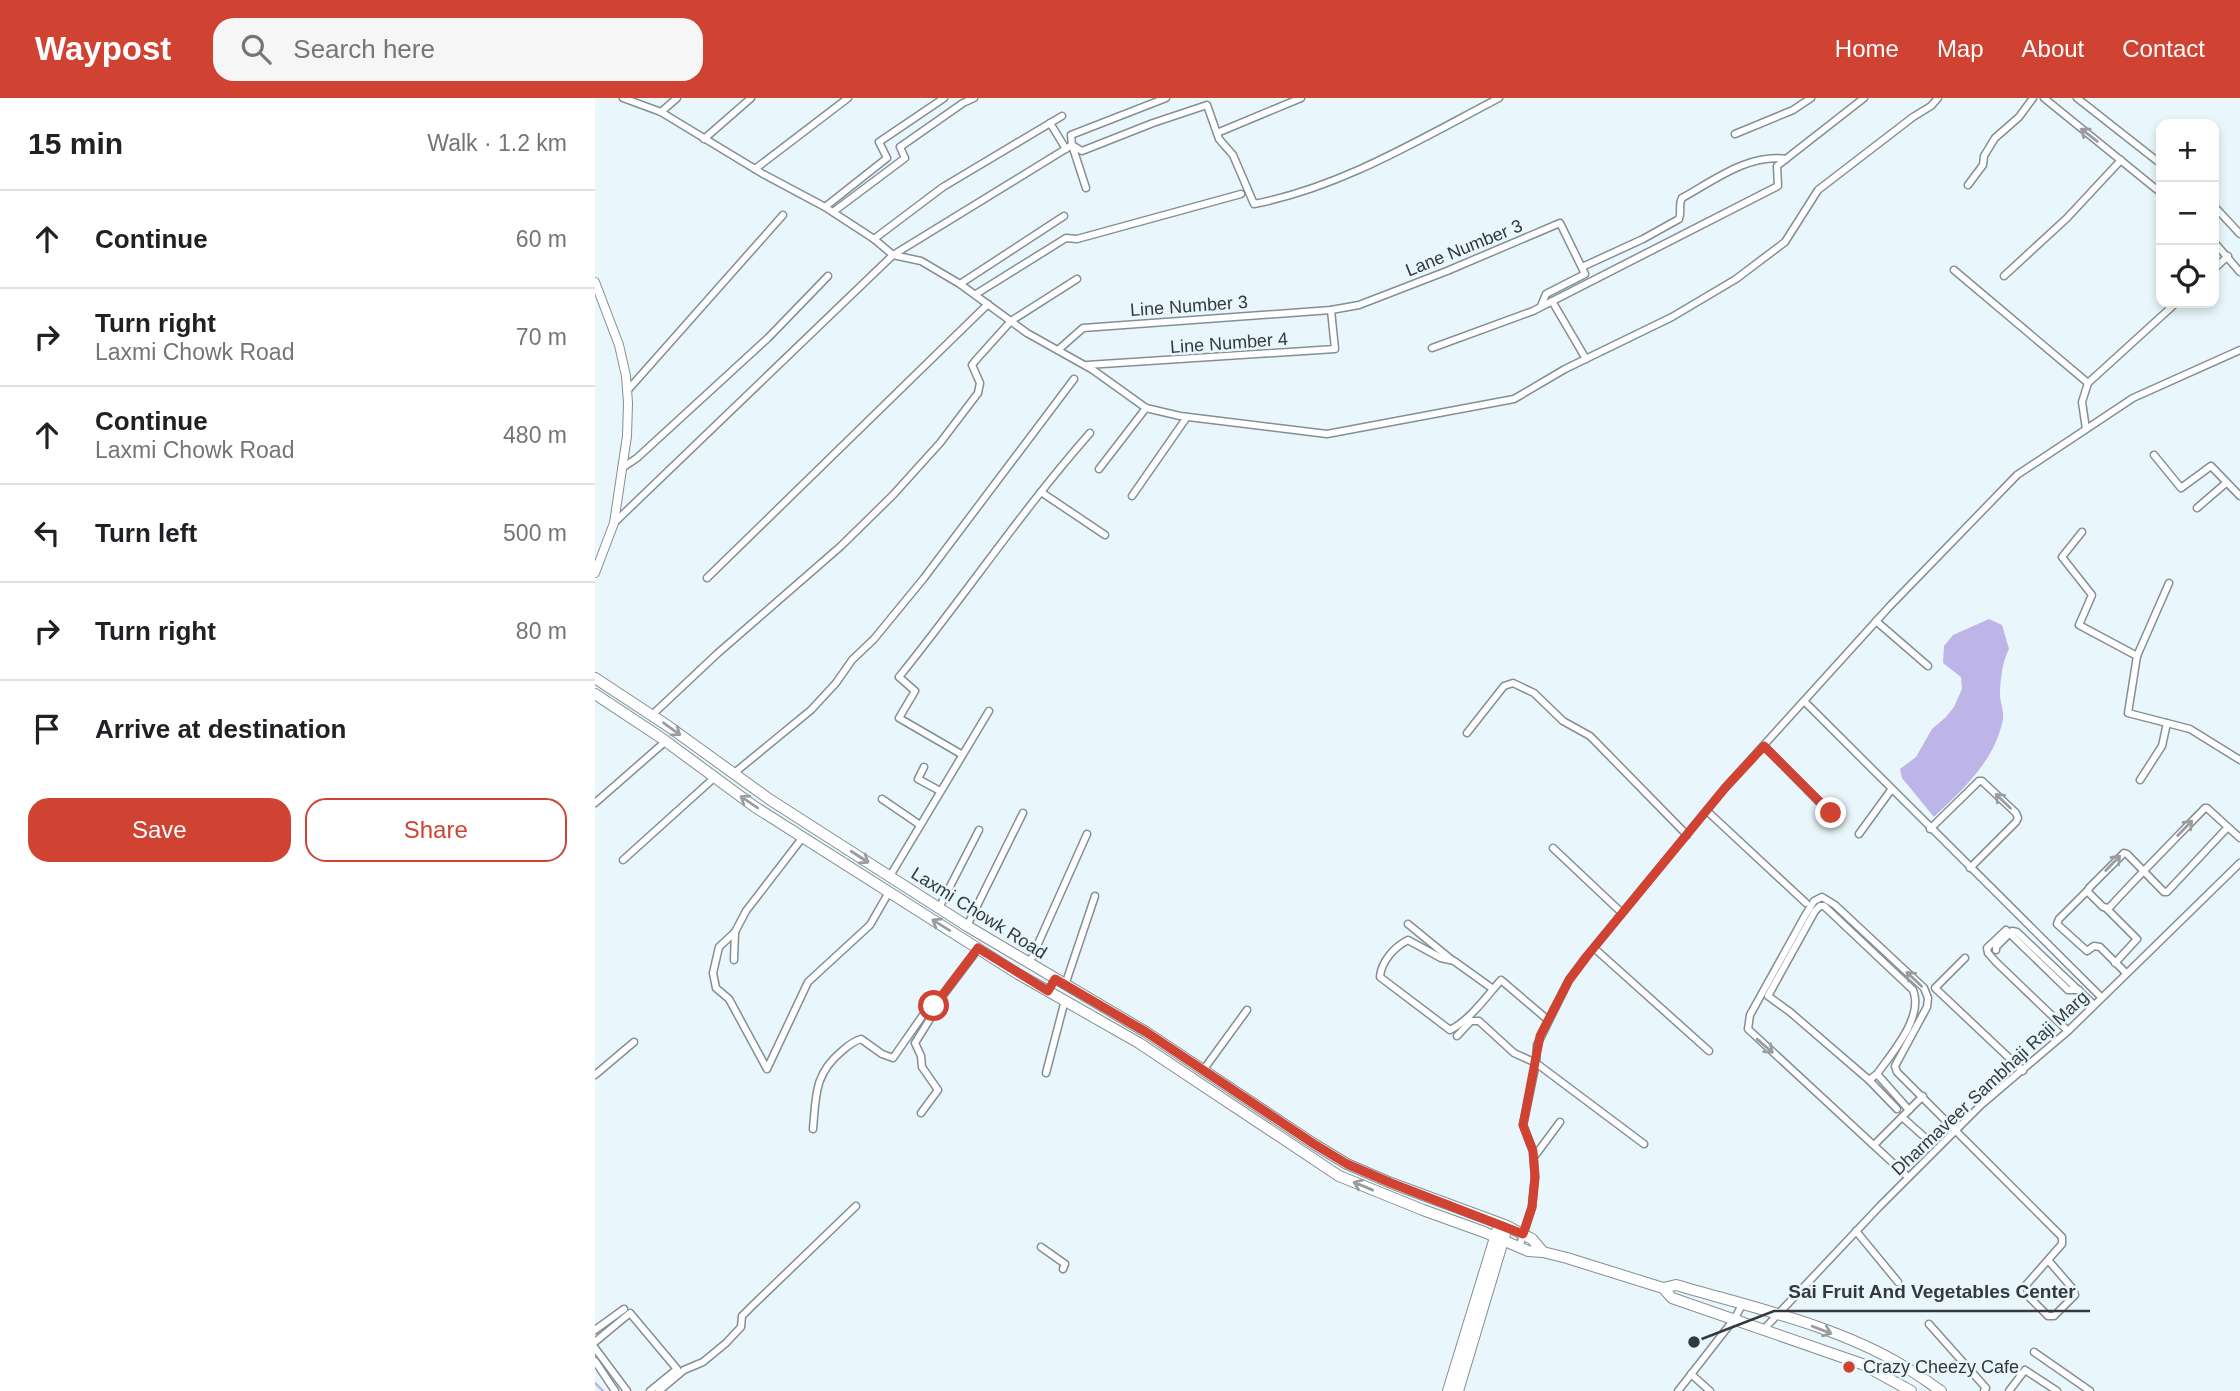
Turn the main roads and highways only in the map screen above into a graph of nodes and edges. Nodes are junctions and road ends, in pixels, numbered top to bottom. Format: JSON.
{"nodes":[{"id":1,"x":595,"y":678,"type":"edge"},
{"id":2,"x":595,"y":694,"type":"edge"},
{"id":3,"x":735,"y":776,"type":"junction"},
{"id":4,"x":728,"y":788,"type":"junction"},
{"id":5,"x":890,"y":876,"type":"junction"},
{"id":6,"x":886,"y":890,"type":"junction"},
{"id":7,"x":1060,"y":982,"type":"junction"},
{"id":8,"x":1048,"y":991,"type":"junction"},
{"id":9,"x":1503,"y":1225,"type":"junction"},
{"id":10,"x":1499,"y":1238,"type":"junction"},
{"id":11,"x":1543,"y":1252,"type":"junction"},
{"id":12,"x":1663,"y":1288,"type":"junction"},
{"id":13,"x":1448,"y":1391,"type":"edge"},
{"id":14,"x":1458,"y":1391,"type":"edge"},
{"id":15,"x":1911,"y":1391,"type":"edge"},
{"id":16,"x":1941,"y":1391,"type":"edge"}],
"edges":[{"from":1,"to":3,"type":"main road","name":"Laxmi Chowk Road","one_way":true},
{"from":2,"to":4,"type":"main road","name":"Laxmi Chowk Road"},
{"from":3,"to":4,"type":"main road"},
{"from":3,"to":5,"type":"main road","name":"Laxmi Chowk Road","one_way":true},
{"from":6,"to":4,"type":"main road","name":"Laxmi Chowk Road","one_way":true},
{"from":5,"to":6,"type":"main road"},
{"from":5,"to":7,"type":"main road","name":"Laxmi Chowk Road"},
{"from":8,"to":6,"type":"main road","name":"Laxmi Chowk Road","one_way":true},
{"from":7,"to":8,"type":"main road"},
{"from":7,"to":9,"type":"main road","name":"Laxmi Chowk Road"},
{"from":10,"to":8,"type":"main road","name":"Laxmi Chowk Road","one_way":true},
{"from":9,"to":10,"type":"main road"},
{"from":9,"to":11,"type":"main road","name":"Laxmi Chowk Road"},
{"from":10,"to":11,"type":"main road","name":"Laxmi Chowk Road"},
{"from":10,"to":13,"type":"main road"},
{"from":10,"to":14,"type":"main road"},
{"from":11,"to":12,"type":"main road"},
{"from":12,"to":15,"type":"main road"},
{"from":12,"to":16,"type":"main road","one_way":true}]}
